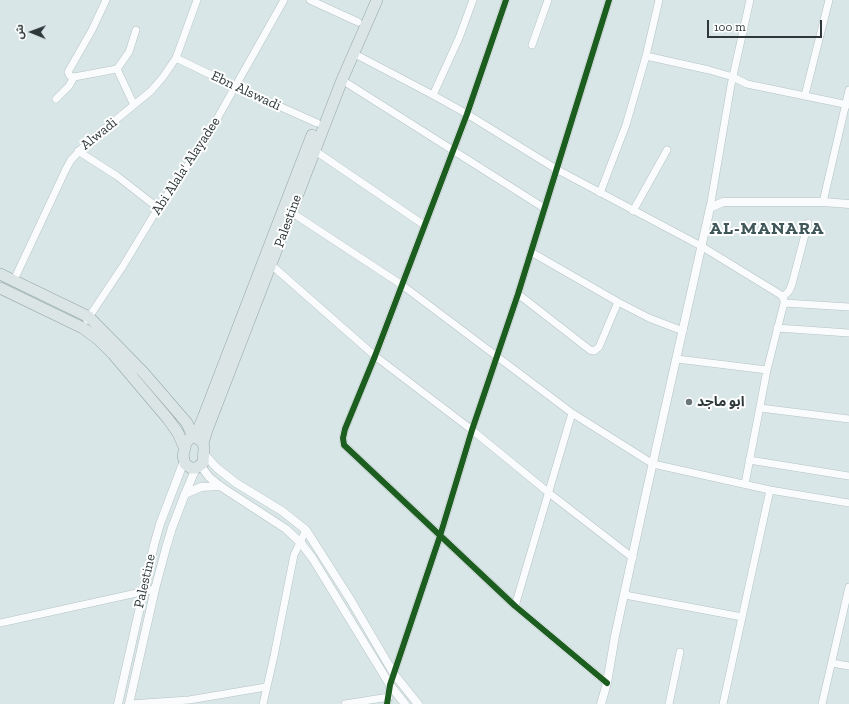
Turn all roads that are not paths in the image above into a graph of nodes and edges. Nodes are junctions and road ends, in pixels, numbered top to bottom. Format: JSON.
{"nodes":[{"id":1,"x":106,"y":0,"type":"edge"},
{"id":2,"x":197,"y":0,"type":"edge"},
{"id":3,"x":284,"y":0,"type":"edge"},
{"id":4,"x":310,"y":0,"type":"edge"},
{"id":5,"x":369,"y":0,"type":"edge"},
{"id":6,"x":377,"y":0,"type":"edge"},
{"id":7,"x":473,"y":0,"type":"edge"},
{"id":8,"x":506,"y":0,"type":"edge"},
{"id":9,"x":548,"y":0,"type":"edge"},
{"id":10,"x":609,"y":0,"type":"edge"},
{"id":11,"x":659,"y":0,"type":"edge"},
{"id":12,"x":750,"y":0,"type":"edge"},
{"id":13,"x":829,"y":0,"type":"edge"},
{"id":14,"x":358,"y":22,"type":"junction"},
{"id":15,"x":136,"y":30,"type":"dead end"},
{"id":16,"x":532,"y":45,"type":"dead end"},
{"id":17,"x":353,"y":53,"type":"junction"},
{"id":18,"x":646,"y":56,"type":"junction"},
{"id":19,"x":176,"y":58,"type":"junction"},
{"id":20,"x":117,"y":69,"type":"junction"},
{"id":21,"x":74,"y":77,"type":"junction"},
{"id":22,"x":733,"y":77,"type":"junction"},
{"id":23,"x":342,"y":80,"type":"junction"},
{"id":24,"x":234,"y":86,"type":"junction"},
{"id":25,"x":849,"y":90,"type":"edge"},
{"id":26,"x":433,"y":94,"type":"junction"},
{"id":27,"x":805,"y":95,"type":"junction"},
{"id":28,"x":56,"y":99,"type":"dead end"},
{"id":29,"x":848,"y":104,"type":"edge"},
{"id":30,"x":134,"y":105,"type":"junction"},
{"id":31,"x":467,"y":114,"type":"junction"},
{"id":32,"x":317,"y":123,"type":"junction"},
{"id":33,"x":314,"y":150,"type":"junction"},
{"id":34,"x":668,"y":150,"type":"dead end"},
{"id":35,"x":78,"y":151,"type":"junction"},
{"id":36,"x":453,"y":151,"type":"junction"},
{"id":37,"x":303,"y":169,"type":"junction"},
{"id":38,"x":556,"y":170,"type":"junction"},
{"id":39,"x":600,"y":193,"type":"junction"},
{"id":40,"x":822,"y":202,"type":"junction"},
{"id":41,"x":849,"y":204,"type":"edge"},
{"id":42,"x":158,"y":208,"type":"junction"},
{"id":43,"x":544,"y":208,"type":"junction"},
{"id":44,"x":710,"y":208,"type":"junction"},
{"id":45,"x":633,"y":211,"type":"junction"},
{"id":46,"x":291,"y":212,"type":"junction"},
{"id":47,"x":808,"y":223,"type":"dead end"},
{"id":48,"x":424,"y":225,"type":"junction"},
{"id":49,"x":701,"y":246,"type":"junction"},
{"id":50,"x":531,"y":252,"type":"junction"},
{"id":51,"x":268,"y":262,"type":"junction"},
{"id":52,"x":0,"y":274,"type":"edge"},
{"id":53,"x":14,"y":280,"type":"junction"},
{"id":54,"x":402,"y":285,"type":"junction"},
{"id":55,"x":0,"y":288,"type":"edge"},
{"id":56,"x":518,"y":294,"type":"junction"},
{"id":57,"x":783,"y":300,"type":"junction"},
{"id":58,"x":618,"y":302,"type":"junction"},
{"id":59,"x":849,"y":307,"type":"edge"},
{"id":60,"x":89,"y":318,"type":"junction"},
{"id":61,"x":83,"y":328,"type":"junction"},
{"id":62,"x":777,"y":328,"type":"junction"},
{"id":63,"x":683,"y":331,"type":"junction"},
{"id":64,"x":849,"y":333,"type":"edge"},
{"id":65,"x":375,"y":356,"type":"junction"},
{"id":66,"x":496,"y":356,"type":"junction"},
{"id":67,"x":677,"y":359,"type":"junction"},
{"id":68,"x":767,"y":370,"type":"junction"},
{"id":69,"x":760,"y":408,"type":"junction"},
{"id":70,"x":572,"y":413,"type":"junction"},
{"id":71,"x":203,"y":418,"type":"junction"},
{"id":72,"x":849,"y":419,"type":"edge"},
{"id":73,"x":187,"y":423,"type":"junction"},
{"id":74,"x":472,"y":430,"type":"junction"},
{"id":75,"x":198,"y":443,"type":"junction"},
{"id":76,"x":184,"y":447,"type":"junction"},
{"id":77,"x":749,"y":460,"type":"junction"},
{"id":78,"x":184,"y":461,"type":"junction"},
{"id":79,"x":653,"y":464,"type":"junction"},
{"id":80,"x":199,"y":467,"type":"junction"},
{"id":81,"x":849,"y":476,"type":"edge"},
{"id":82,"x":744,"y":484,"type":"junction"},
{"id":83,"x":220,"y":486,"type":"junction"},
{"id":84,"x":770,"y":490,"type":"junction"},
{"id":85,"x":548,"y":493,"type":"junction"},
{"id":86,"x":185,"y":494,"type":"junction"},
{"id":87,"x":849,"y":503,"type":"edge"},
{"id":88,"x":306,"y":530,"type":"junction"},
{"id":89,"x":440,"y":536,"type":"junction"},
{"id":90,"x":301,"y":543,"type":"junction"},
{"id":91,"x":633,"y":558,"type":"junction"},
{"id":92,"x":849,"y":586,"type":"edge"},
{"id":93,"x":155,"y":589,"type":"junction"},
{"id":94,"x":143,"y":591,"type":"junction"},
{"id":95,"x":625,"y":595,"type":"junction"},
{"id":96,"x":515,"y":606,"type":"junction"},
{"id":97,"x":742,"y":617,"type":"junction"},
{"id":98,"x":0,"y":623,"type":"edge"},
{"id":99,"x":680,"y":652,"type":"dead end"},
{"id":100,"x":832,"y":663,"type":"junction"},
{"id":101,"x":849,"y":666,"type":"edge"},
{"id":102,"x":394,"y":674,"type":"junction"},
{"id":103,"x":607,"y":683,"type":"junction"},
{"id":104,"x":390,"y":685,"type":"junction"},
{"id":105,"x":266,"y":687,"type":"junction"},
{"id":106,"x":388,"y":700,"type":"edge"},
{"id":107,"x":189,"y":702,"type":"edge"},
{"id":108,"x":118,"y":704,"type":"edge"},
{"id":109,"x":129,"y":704,"type":"edge"},
{"id":110,"x":262,"y":704,"type":"edge"},
{"id":111,"x":345,"y":704,"type":"edge"},
{"id":112,"x":405,"y":704,"type":"edge"},
{"id":113,"x":418,"y":704,"type":"edge"},
{"id":114,"x":601,"y":704,"type":"edge"},
{"id":115,"x":670,"y":704,"type":"edge"},
{"id":116,"x":723,"y":704,"type":"edge"},
{"id":117,"x":822,"y":704,"type":"edge"}],
"edges":[{"from":1,"to":21,"type":"street"},
{"from":2,"to":19,"type":"street","name":"Alwadi"},
{"from":3,"to":24,"type":"street","name":"Abi Alala' Alayadee"},
{"from":4,"to":14,"type":"street"},
{"from":5,"to":14,"type":"main road","name":"Palestine"},
{"from":6,"to":17,"type":"main road","name":"Palestine"},
{"from":7,"to":26,"type":"street"},
{"from":8,"to":31,"type":"street"},
{"from":9,"to":16,"type":"street"},
{"from":10,"to":38,"type":"street"},
{"from":11,"to":18,"type":"street"},
{"from":12,"to":22,"type":"street"},
{"from":13,"to":27,"type":"street"},
{"from":14,"to":32,"type":"main road","name":"Palestine"},
{"from":15,"to":20,"type":"street"},
{"from":17,"to":23,"type":"main road","name":"Palestine"},
{"from":17,"to":26,"type":"street"},
{"from":18,"to":22,"type":"street"},
{"from":18,"to":39,"type":"street"},
{"from":19,"to":24,"type":"street","name":"Ebn Alswadi"},
{"from":19,"to":30,"type":"street","name":"Alwadi"},
{"from":20,"to":21,"type":"street"},
{"from":20,"to":30,"type":"street"},
{"from":21,"to":28,"type":"street"},
{"from":22,"to":27,"type":"street"},
{"from":22,"to":44,"type":"street"},
{"from":23,"to":33,"type":"main road","name":"Palestine"},
{"from":23,"to":36,"type":"street"},
{"from":24,"to":32,"type":"street","name":"Ebn Alswadi"},
{"from":24,"to":42,"type":"street","name":"Abi Alala' Alayadee"},
{"from":25,"to":29,"type":"street"},
{"from":26,"to":31,"type":"street"},
{"from":27,"to":29,"type":"street"},
{"from":29,"to":40,"type":"street"},
{"from":30,"to":35,"type":"street","name":"Alwadi"},
{"from":31,"to":36,"type":"street"},
{"from":31,"to":38,"type":"street"},
{"from":32,"to":37,"type":"main road","name":"Palestine"},
{"from":33,"to":37,"type":"main road","name":"Palestine"},
{"from":33,"to":48,"type":"street"},
{"from":34,"to":45,"type":"street"},
{"from":35,"to":42,"type":"street"},
{"from":35,"to":53,"type":"street","name":"Alwadi"},
{"from":36,"to":43,"type":"street"},
{"from":36,"to":48,"type":"street"},
{"from":37,"to":46,"type":"main road","name":"Palestine"},
{"from":37,"to":51,"type":"main road","name":"Palestine"},
{"from":38,"to":39,"type":"street"},
{"from":38,"to":43,"type":"street"},
{"from":39,"to":45,"type":"street"},
{"from":40,"to":41,"type":"street"},
{"from":40,"to":44,"type":"street"},
{"from":42,"to":60,"type":"street","name":"Abi Alala' Alayadee"},
{"from":43,"to":50,"type":"street"},
{"from":44,"to":49,"type":"street"},
{"from":45,"to":49,"type":"street"},
{"from":46,"to":51,"type":"main road","name":"Palestine"},
{"from":46,"to":54,"type":"street"},
{"from":47,"to":57,"type":"street"},
{"from":48,"to":54,"type":"street"},
{"from":49,"to":57,"type":"street"},
{"from":49,"to":63,"type":"street"},
{"from":50,"to":56,"type":"street"},
{"from":50,"to":58,"type":"street"},
{"from":51,"to":65,"type":"street"},
{"from":51,"to":71,"type":"main road","name":"Palestine"},
{"from":51,"to":75,"type":"main road","name":"Palestine"},
{"from":52,"to":53,"type":"main road"},
{"from":53,"to":60,"type":"main road"},
{"from":54,"to":65,"type":"street"},
{"from":54,"to":66,"type":"street"},
{"from":55,"to":61,"type":"main road"},
{"from":56,"to":58,"type":"street"},
{"from":56,"to":66,"type":"street"},
{"from":57,"to":59,"type":"street"},
{"from":57,"to":62,"type":"street"},
{"from":58,"to":63,"type":"street"},
{"from":60,"to":61,"type":"street","name":"Abi Alala' Alayadee"},
{"from":60,"to":73,"type":"main road"},
{"from":61,"to":76,"type":"main road"},
{"from":62,"to":64,"type":"street"},
{"from":62,"to":68,"type":"street"},
{"from":63,"to":67,"type":"street"},
{"from":65,"to":74,"type":"street"},
{"from":65,"to":89,"type":"street"},
{"from":66,"to":70,"type":"street"},
{"from":66,"to":74,"type":"street"},
{"from":67,"to":68,"type":"street"},
{"from":67,"to":79,"type":"street"},
{"from":68,"to":69,"type":"street"},
{"from":69,"to":72,"type":"street"},
{"from":69,"to":77,"type":"street"},
{"from":70,"to":79,"type":"street"},
{"from":70,"to":85,"type":"street"},
{"from":71,"to":73,"type":"main road"},
{"from":71,"to":75,"type":"main road","name":"Palestine"},
{"from":73,"to":75,"type":"main road"},
{"from":74,"to":85,"type":"street"},
{"from":74,"to":89,"type":"street"},
{"from":75,"to":76,"type":"main road"},
{"from":75,"to":80,"type":"main road"},
{"from":75,"to":88,"type":"street"},
{"from":76,"to":78,"type":"main road"},
{"from":77,"to":81,"type":"street"},
{"from":77,"to":82,"type":"street"},
{"from":78,"to":80,"type":"main road"},
{"from":78,"to":94,"type":"street","name":"Palestine"},
{"from":79,"to":82,"type":"street"},
{"from":79,"to":91,"type":"street"},
{"from":80,"to":83,"type":"street"},
{"from":80,"to":86,"type":"street","name":"Palestine"},
{"from":82,"to":84,"type":"street"},
{"from":83,"to":86,"type":"street"},
{"from":83,"to":90,"type":"street"},
{"from":84,"to":87,"type":"street"},
{"from":84,"to":97,"type":"street"},
{"from":85,"to":91,"type":"street"},
{"from":85,"to":96,"type":"street"},
{"from":86,"to":93,"type":"street","name":"Palestine"},
{"from":88,"to":90,"type":"street"},
{"from":88,"to":102,"type":"street"},
{"from":89,"to":96,"type":"street"},
{"from":89,"to":102,"type":"street"},
{"from":90,"to":104,"type":"street"},
{"from":90,"to":105,"type":"street"},
{"from":91,"to":95,"type":"street"},
{"from":92,"to":100,"type":"street"},
{"from":93,"to":94,"type":"street"},
{"from":93,"to":109,"type":"street","name":"Palestine"},
{"from":94,"to":98,"type":"street"},
{"from":94,"to":108,"type":"street","name":"Palestine"},
{"from":95,"to":97,"type":"street"},
{"from":95,"to":103,"type":"street"},
{"from":96,"to":103,"type":"street"},
{"from":97,"to":116,"type":"street"},
{"from":99,"to":115,"type":"street"},
{"from":100,"to":101,"type":"street"},
{"from":100,"to":117,"type":"street"},
{"from":102,"to":104,"type":"street"},
{"from":102,"to":113,"type":"street"},
{"from":103,"to":114,"type":"street"},
{"from":104,"to":106,"type":"street"},
{"from":104,"to":112,"type":"street"},
{"from":105,"to":107,"type":"street"},
{"from":105,"to":110,"type":"street"},
{"from":106,"to":111,"type":"street"},
{"from":107,"to":109,"type":"street"}]}
